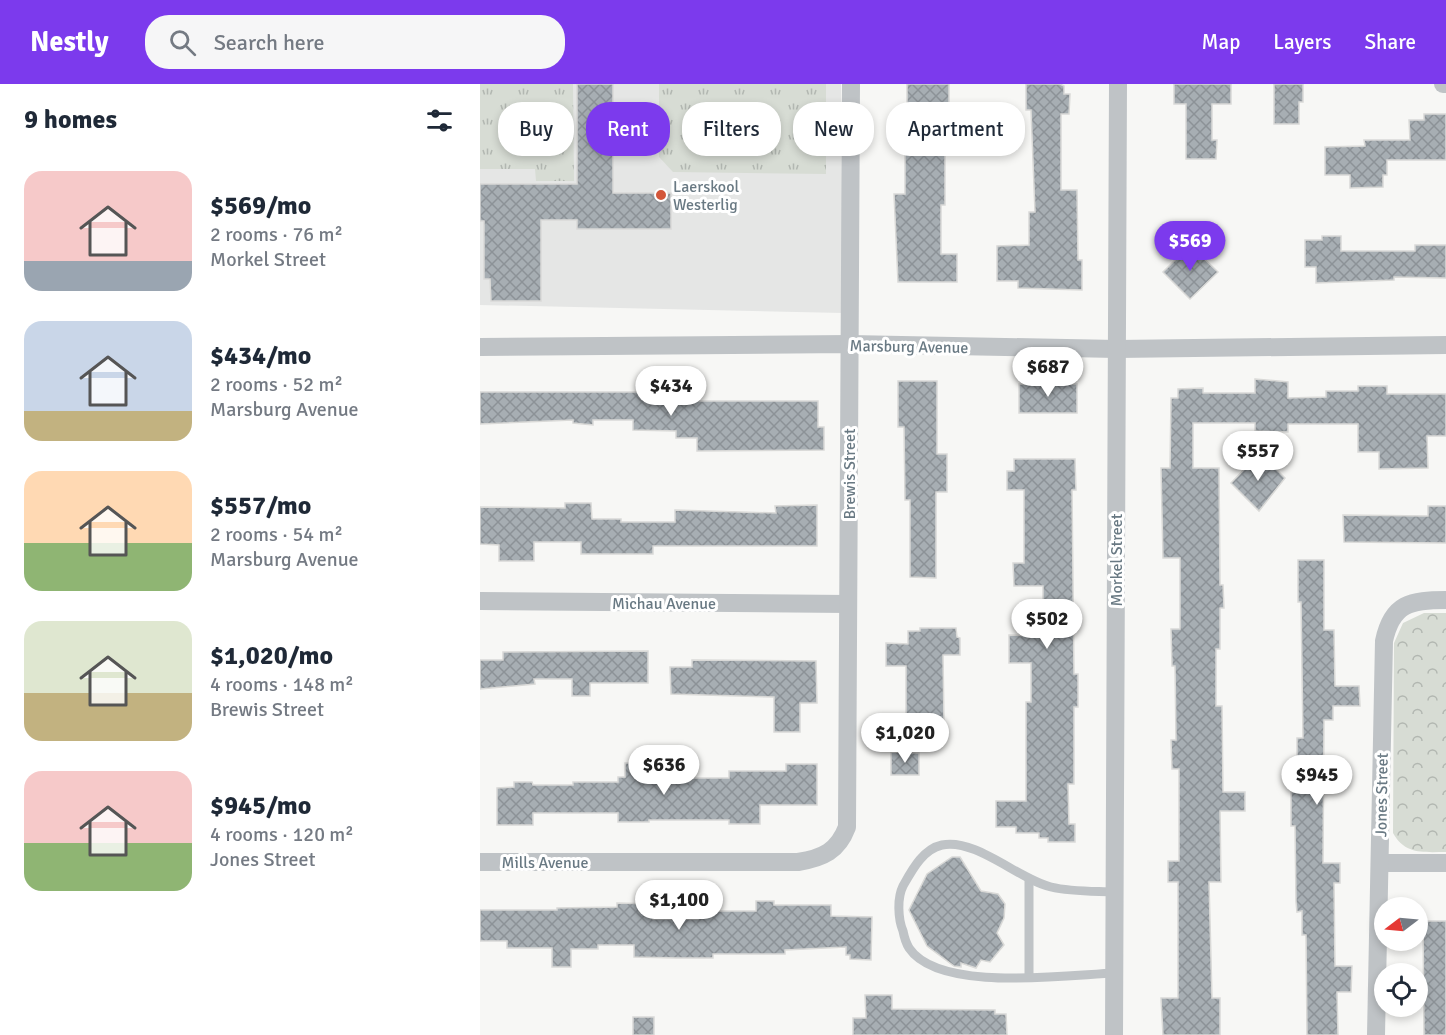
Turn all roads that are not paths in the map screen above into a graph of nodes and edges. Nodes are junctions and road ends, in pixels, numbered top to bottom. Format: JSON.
{"nodes":[{"id":1,"x":851,"y":84,"type":"edge"},
{"id":2,"x":1118,"y":84,"type":"edge"},
{"id":3,"x":850,"y":344,"type":"junction"},
{"id":4,"x":1446,"y":345,"type":"edge"},
{"id":5,"x":480,"y":347,"type":"edge"},
{"id":6,"x":1117,"y":350,"type":"junction"},
{"id":7,"x":1446,"y":600,"type":"edge"},
{"id":8,"x":480,"y":602,"type":"edge"},
{"id":9,"x":848,"y":604,"type":"junction"},
{"id":10,"x":824,"y":855,"type":"joint"},
{"id":11,"x":480,"y":862,"type":"edge"},
{"id":12,"x":1380,"y":863,"type":"junction"},
{"id":13,"x":1446,"y":863,"type":"edge"},
{"id":14,"x":1029,"y":879,"type":"junction"},
{"id":15,"x":1115,"y":892,"type":"junction"},
{"id":16,"x":1115,"y":973,"type":"junction"},
{"id":17,"x":1029,"y":977,"type":"junction"},
{"id":18,"x":1114,"y":1035,"type":"edge"},
{"id":19,"x":1376,"y":1035,"type":"edge"}],
"edges":[{"from":1,"to":3,"type":"street","name":"Brewis Street"},
{"from":2,"to":6,"type":"street","name":"Morkel Street"},
{"from":3,"to":5,"type":"street","name":"Marsburg Avenue"},
{"from":3,"to":6,"type":"street","name":"Marsburg Avenue"},
{"from":3,"to":9,"type":"street","name":"Brewis Street"},
{"from":4,"to":6,"type":"street","name":"Marsburg Avenue"},
{"from":6,"to":15,"type":"street","name":"Morkel Street"},
{"from":7,"to":12,"type":"street","name":"Jones Street"},
{"from":8,"to":9,"type":"street","name":"Michau Avenue"},
{"from":9,"to":10,"type":"street","name":"Brewis Street"},
{"from":10,"to":11,"type":"street","name":"Mills Avenue"},
{"from":12,"to":13,"type":"street"},
{"from":12,"to":19,"type":"street","name":"Jones Street"},
{"from":14,"to":15,"type":"lane"},
{"from":14,"to":17,"type":"lane"},
{"from":14,"to":17,"type":"lane"},
{"from":15,"to":16,"type":"street","name":"Morkel Street"},
{"from":16,"to":17,"type":"lane"},
{"from":16,"to":18,"type":"street","name":"Morkel Street"}]}
